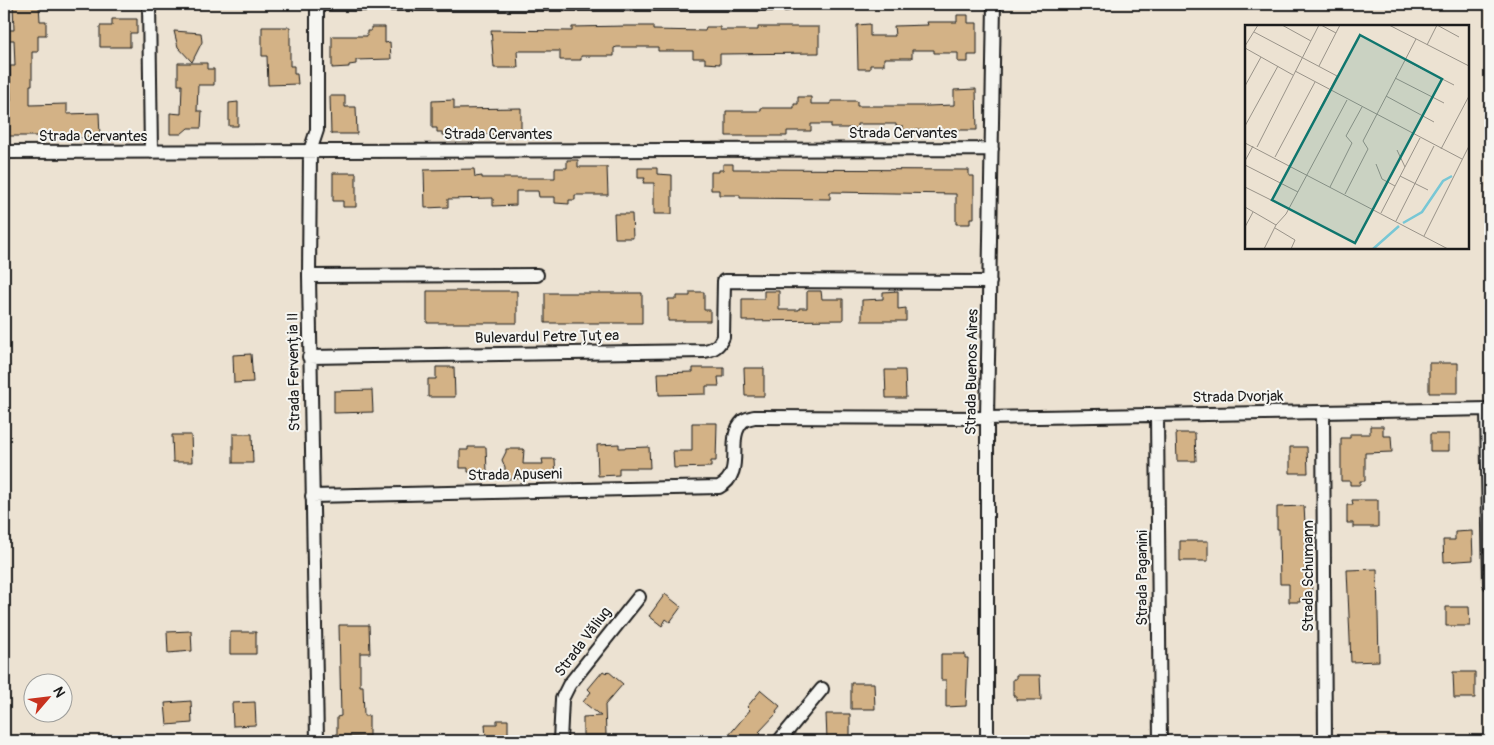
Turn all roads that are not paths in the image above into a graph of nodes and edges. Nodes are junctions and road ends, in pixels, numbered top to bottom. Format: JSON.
{"nodes":[{"id":1,"x":149,"y":4,"type":"edge"},
{"id":2,"x":317,"y":4,"type":"edge"},
{"id":3,"x":786,"y":4,"type":"edge"},
{"id":4,"x":994,"y":4,"type":"edge"},
{"id":5,"x":992,"y":149,"type":"junction"},
{"id":6,"x":310,"y":150,"type":"junction"},
{"id":7,"x":4,"y":152,"type":"edge"},
{"id":8,"x":151,"y":152,"type":"junction"},
{"id":9,"x":537,"y":275,"type":"dead end"},
{"id":10,"x":309,"y":276,"type":"junction"},
{"id":11,"x":990,"y":282,"type":"junction"},
{"id":12,"x":309,"y":357,"type":"junction"},
{"id":13,"x":1488,"y":409,"type":"edge"},
{"id":14,"x":1323,"y":412,"type":"junction"},
{"id":15,"x":1157,"y":415,"type":"junction"},
{"id":16,"x":987,"y":418,"type":"junction"},
{"id":17,"x":719,"y":487,"type":"joint"},
{"id":18,"x":312,"y":496,"type":"junction"},
{"id":19,"x":1490,"y":584,"type":"edge"},
{"id":20,"x":639,"y":597,"type":"dead end"},
{"id":21,"x":822,"y":689,"type":"dead end"},
{"id":22,"x":316,"y":741,"type":"edge"},
{"id":23,"x":560,"y":741,"type":"edge"},
{"id":24,"x":779,"y":741,"type":"edge"},
{"id":25,"x":987,"y":741,"type":"edge"},
{"id":26,"x":1160,"y":741,"type":"edge"},
{"id":27,"x":1325,"y":741,"type":"edge"}],
"edges":[{"from":1,"to":8,"type":"street"},
{"from":2,"to":3,"type":"street"},
{"from":2,"to":6,"type":"street","name":"Strada Fervenția II"},
{"from":4,"to":5,"type":"street","name":"Strada Buenos Aires"},
{"from":5,"to":6,"type":"street","name":"Strada Cervantes"},
{"from":5,"to":11,"type":"street","name":"Strada Buenos Aires"},
{"from":6,"to":8,"type":"street","name":"Strada Cervantes"},
{"from":6,"to":10,"type":"street","name":"Strada Fervenția II"},
{"from":7,"to":8,"type":"street","name":"Strada Cervantes"},
{"from":9,"to":10,"type":"street"},
{"from":10,"to":12,"type":"street","name":"Strada Fervenția II"},
{"from":11,"to":12,"type":"street","name":"Bulevardul Petre Țuțea"},
{"from":11,"to":16,"type":"street","name":"Strada Buenos Aires"},
{"from":12,"to":18,"type":"street","name":"Strada Fervenția II"},
{"from":13,"to":14,"type":"street","name":"Strada Dvorjak"},
{"from":13,"to":19,"type":"street"},
{"from":14,"to":15,"type":"street","name":"Strada Dvorjak"},
{"from":14,"to":27,"type":"street","name":"Strada Schumann"},
{"from":15,"to":16,"type":"street","name":"Strada Dvorjak"},
{"from":15,"to":26,"type":"street","name":"Strada Paganini"},
{"from":16,"to":17,"type":"street","name":"Strada Dvorjak"},
{"from":16,"to":25,"type":"street","name":"Strada Buenos Aires"},
{"from":17,"to":18,"type":"street","name":"Strada Apuseni"},
{"from":18,"to":22,"type":"street","name":"Strada Fervenția II"},
{"from":20,"to":23,"type":"street","name":"Strada Văliug"},
{"from":21,"to":24,"type":"street"}]}
